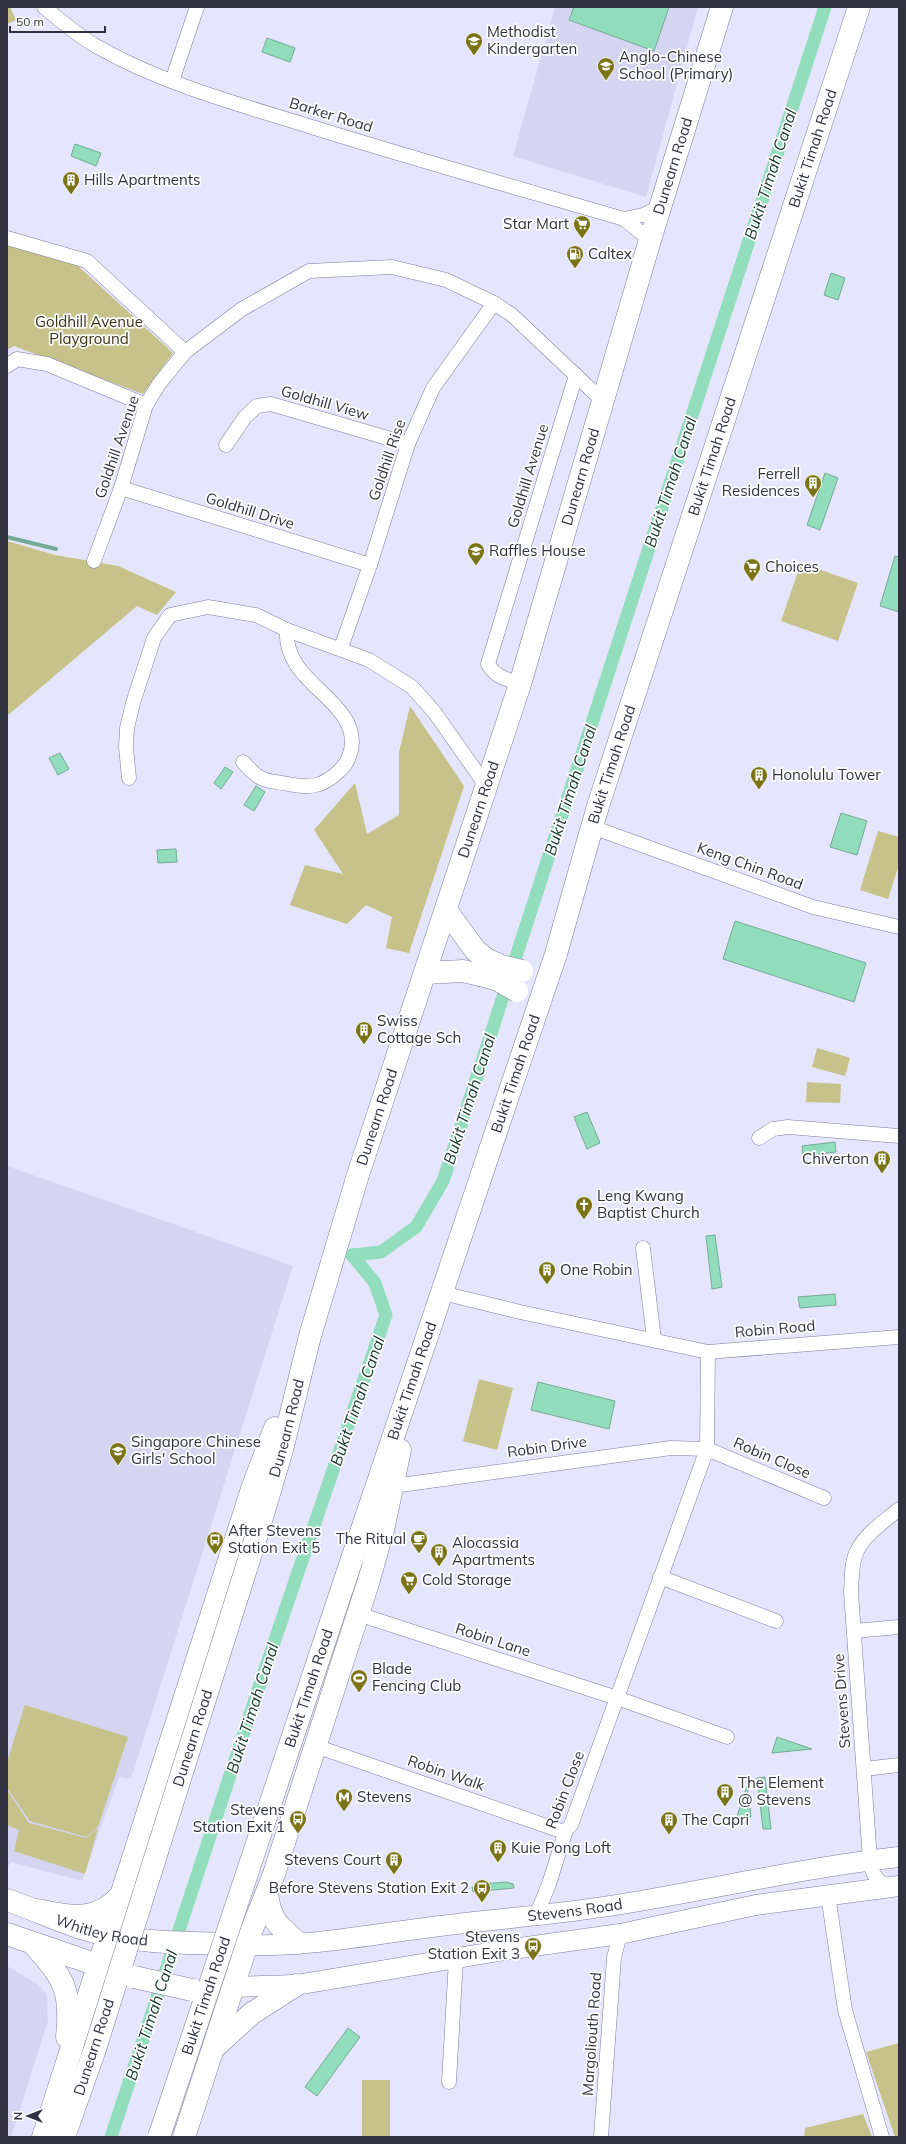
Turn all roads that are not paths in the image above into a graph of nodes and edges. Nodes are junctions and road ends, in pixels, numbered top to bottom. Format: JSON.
{"nodes":[{"id":1,"x":44,"y":7,"type":"edge"},
{"id":2,"x":197,"y":7,"type":"edge"},
{"id":3,"x":722,"y":7,"type":"edge"},
{"id":4,"x":859,"y":7,"type":"edge"},
{"id":5,"x":172,"y":81,"type":"junction"},
{"id":6,"x":660,"y":207,"type":"junction"},
{"id":7,"x":624,"y":219,"type":"junction"},
{"id":8,"x":7,"y":238,"type":"edge"},
{"id":9,"x":650,"y":240,"type":"junction"},
{"id":10,"x":494,"y":303,"type":"junction"},
{"id":11,"x":185,"y":352,"type":"junction"},
{"id":12,"x":7,"y":366,"type":"edge"},
{"id":13,"x":576,"y":375,"type":"junction"},
{"id":14,"x":603,"y":401,"type":"junction"},
{"id":15,"x":146,"y":405,"type":"junction"},
{"id":16,"x":408,"y":444,"type":"junction"},
{"id":17,"x":226,"y":445,"type":"dead end"},
{"id":18,"x":121,"y":488,"type":"junction"},
{"id":19,"x":94,"y":561,"type":"dead end"},
{"id":20,"x":370,"y":565,"type":"junction"},
{"id":21,"x":287,"y":630,"type":"junction"},
{"id":22,"x":342,"y":644,"type":"dead end"},
{"id":23,"x":520,"y":684,"type":"junction"},
{"id":24,"x":243,"y":762,"type":"dead end"},
{"id":25,"x":129,"y":778,"type":"dead end"},
{"id":26,"x":487,"y":787,"type":"junction"},
{"id":27,"x":592,"y":828,"type":"junction"},
{"id":28,"x":446,"y":910,"type":"junction"},
{"id":29,"x":899,"y":927,"type":"edge"},
{"id":30,"x":556,"y":954,"type":"junction"},
{"id":31,"x":483,"y":967,"type":"junction"},
{"id":32,"x":425,"y":973,"type":"junction"},
{"id":33,"x":519,"y":981,"type":"junction"},
{"id":34,"x":528,"y":1033,"type":"junction"},
{"id":35,"x":899,"y":1136,"type":"edge"},
{"id":36,"x":758,"y":1138,"type":"dead end"},
{"id":37,"x":643,"y":1248,"type":"dead end"},
{"id":38,"x":442,"y":1292,"type":"junction"},
{"id":39,"x":310,"y":1336,"type":"junction"},
{"id":40,"x":899,"y":1337,"type":"edge"},
{"id":41,"x":654,"y":1339,"type":"junction"},
{"id":42,"x":708,"y":1352,"type":"junction"},
{"id":43,"x":403,"y":1405,"type":"junction"},
{"id":44,"x":707,"y":1449,"type":"junction"},
{"id":45,"x":393,"y":1486,"type":"junction"},
{"id":46,"x":824,"y":1498,"type":"dead end"},
{"id":47,"x":899,"y":1509,"type":"edge"},
{"id":48,"x":660,"y":1577,"type":"junction"},
{"id":49,"x":358,"y":1614,"type":"junction"},
{"id":50,"x":776,"y":1621,"type":"dead end"},
{"id":51,"x":899,"y":1627,"type":"edge"},
{"id":52,"x":854,"y":1631,"type":"junction"},
{"id":53,"x":617,"y":1698,"type":"junction"},
{"id":54,"x":727,"y":1738,"type":"dead end"},
{"id":55,"x":316,"y":1744,"type":"junction"},
{"id":56,"x":899,"y":1765,"type":"edge"},
{"id":57,"x":864,"y":1769,"type":"junction"},
{"id":58,"x":566,"y":1830,"type":"junction"},
{"id":59,"x":899,"y":1857,"type":"edge"},
{"id":60,"x":870,"y":1860,"type":"junction"},
{"id":61,"x":821,"y":1867,"type":"junction"},
{"id":62,"x":894,"y":1886,"type":"edge"},
{"id":63,"x":852,"y":1892,"type":"junction"},
{"id":64,"x":123,"y":1893,"type":"junction"},
{"id":65,"x":267,"y":1894,"type":"junction"},
{"id":66,"x":828,"y":1895,"type":"junction"},
{"id":67,"x":7,"y":1900,"type":"edge"},
{"id":68,"x":37,"y":1910,"type":"junction"},
{"id":69,"x":536,"y":1916,"type":"junction"},
{"id":70,"x":7,"y":1934,"type":"edge"},
{"id":71,"x":620,"y":1934,"type":"junction"},
{"id":72,"x":107,"y":1935,"type":"junction"},
{"id":73,"x":298,"y":1943,"type":"junction"},
{"id":74,"x":34,"y":1945,"type":"junction"},
{"id":75,"x":248,"y":1945,"type":"junction"},
{"id":76,"x":456,"y":1958,"type":"junction"},
{"id":77,"x":98,"y":1964,"type":"junction"},
{"id":78,"x":296,"y":1985,"type":"junction"},
{"id":79,"x":234,"y":1987,"type":"junction"},
{"id":80,"x":212,"y":2050,"type":"junction"},
{"id":81,"x":62,"y":2082,"type":"junction"},
{"id":82,"x":449,"y":2082,"type":"dead end"},
{"id":83,"x":43,"y":2137,"type":"edge"},
{"id":84,"x":64,"y":2137,"type":"edge"},
{"id":85,"x":159,"y":2137,"type":"edge"},
{"id":86,"x":184,"y":2137,"type":"edge"},
{"id":87,"x":601,"y":2137,"type":"edge"},
{"id":88,"x":882,"y":2137,"type":"edge"}],
"edges":[{"from":1,"to":5,"type":"street","name":"Barker Road"},
{"from":2,"to":5,"type":"street"},
{"from":3,"to":6,"type":"main road","name":"Dunearn Road"},
{"from":4,"to":27,"type":"main road","name":"Bukit Timah Road"},
{"from":5,"to":7,"type":"street","name":"Barker Road"},
{"from":6,"to":7,"type":"street","name":"Barker Road"},
{"from":6,"to":9,"type":"main road","name":"Dunearn Road"},
{"from":7,"to":9,"type":"street","name":"Barker Road"},
{"from":8,"to":11,"type":"street"},
{"from":9,"to":14,"type":"main road","name":"Dunearn Road"},
{"from":10,"to":11,"type":"street","name":"Goldhill Avenue"},
{"from":10,"to":13,"type":"street","name":"Goldhill Avenue"},
{"from":10,"to":16,"type":"street","name":"Goldhill Rise"},
{"from":11,"to":15,"type":"street","name":"Goldhill Avenue"},
{"from":12,"to":15,"type":"street"},
{"from":13,"to":14,"type":"street","name":"Goldhill Avenue"},
{"from":13,"to":23,"type":"street","name":"Goldhill Avenue"},
{"from":14,"to":23,"type":"main road","name":"Dunearn Road"},
{"from":15,"to":18,"type":"street","name":"Goldhill Avenue"},
{"from":16,"to":17,"type":"street","name":"Goldhill View"},
{"from":16,"to":20,"type":"street","name":"Goldhill Rise"},
{"from":18,"to":19,"type":"street","name":"Goldhill Avenue"},
{"from":18,"to":20,"type":"street","name":"Goldhill Drive"},
{"from":20,"to":22,"type":"street","name":"Goldhill Rise"},
{"from":21,"to":24,"type":"street"},
{"from":21,"to":25,"type":"street"},
{"from":21,"to":26,"type":"street"},
{"from":23,"to":26,"type":"main road","name":"Dunearn Road"},
{"from":26,"to":28,"type":"main road","name":"Dunearn Road"},
{"from":27,"to":29,"type":"street","name":"Keng Chin Road"},
{"from":27,"to":30,"type":"main road","name":"Bukit Timah Road"},
{"from":28,"to":31,"type":"main road"},
{"from":28,"to":32,"type":"main road","name":"Dunearn Road"},
{"from":30,"to":33,"type":"main road"},
{"from":30,"to":34,"type":"main road","name":"Bukit Timah Road"},
{"from":31,"to":32,"type":"main road"},
{"from":31,"to":33,"type":"main road","bridge":true},
{"from":32,"to":39,"type":"main road","name":"Dunearn Road"},
{"from":33,"to":34,"type":"main road"},
{"from":34,"to":38,"type":"main road","name":"Bukit Timah Road"},
{"from":35,"to":36,"type":"street"},
{"from":37,"to":41,"type":"street"},
{"from":38,"to":41,"type":"street","name":"Robin Road"},
{"from":38,"to":43,"type":"main road","name":"Bukit Timah Road"},
{"from":39,"to":64,"type":"main road"},
{"from":39,"to":84,"type":"main road","name":"Dunearn Road","bridge":true},
{"from":40,"to":42,"type":"street","name":"Robin Road"},
{"from":41,"to":42,"type":"street","name":"Robin Road"},
{"from":42,"to":44,"type":"street","name":"Robin Close"},
{"from":43,"to":45,"type":"main road"},
{"from":43,"to":85,"type":"main road","name":"Bukit Timah Road","bridge":true},
{"from":44,"to":45,"type":"street","name":"Robin Drive"},
{"from":44,"to":46,"type":"street","name":"Robin Close"},
{"from":44,"to":48,"type":"street","name":"Robin Close"},
{"from":45,"to":49,"type":"main road"},
{"from":47,"to":52,"type":"street","name":"Stevens Drive"},
{"from":48,"to":50,"type":"street"},
{"from":48,"to":53,"type":"street","name":"Robin Close"},
{"from":49,"to":53,"type":"street","name":"Robin Lane"},
{"from":49,"to":55,"type":"main road"},
{"from":51,"to":52,"type":"street"},
{"from":52,"to":57,"type":"street","name":"Stevens Drive"},
{"from":53,"to":54,"type":"street"},
{"from":53,"to":58,"type":"street","name":"Robin Close"},
{"from":55,"to":58,"type":"street","name":"Robin Walk"},
{"from":55,"to":65,"type":"main road"},
{"from":56,"to":57,"type":"street"},
{"from":57,"to":60,"type":"street","name":"Stevens Drive"},
{"from":58,"to":69,"type":"street","name":"Robin Close"},
{"from":59,"to":60,"type":"main road","name":"Stevens Road"},
{"from":60,"to":61,"type":"main road","name":"Stevens Road"},
{"from":60,"to":62,"type":"street","name":"Stevens Drive"},
{"from":61,"to":63,"type":"main road"},
{"from":61,"to":69,"type":"main road","name":"Stevens Road"},
{"from":62,"to":63,"type":"main road","name":"Stevens Road"},
{"from":63,"to":66,"type":"main road","name":"Stevens Road"},
{"from":64,"to":68,"type":"main road"},
{"from":64,"to":72,"type":"main road"},
{"from":65,"to":73,"type":"main road"},
{"from":65,"to":75,"type":"main road"},
{"from":66,"to":71,"type":"main road","name":"Stevens Road"},
{"from":66,"to":88,"type":"street"},
{"from":67,"to":68,"type":"main road","name":"Whitley Road"},
{"from":68,"to":72,"type":"main road","name":"Whitley Road"},
{"from":69,"to":73,"type":"main road","name":"Stevens Road"},
{"from":70,"to":74,"type":"main road"},
{"from":71,"to":76,"type":"main road","name":"Stevens Road"},
{"from":71,"to":87,"type":"street","name":"Margoliouth Road"},
{"from":72,"to":75,"type":"main road","name":"Whitley Road"},
{"from":72,"to":77,"type":"main road"},
{"from":73,"to":75,"type":"main road","name":"Stevens Road"},
{"from":74,"to":77,"type":"main road"},
{"from":74,"to":81,"type":"main road"},
{"from":75,"to":79,"type":"main road"},
{"from":76,"to":78,"type":"main road","name":"Stevens Road"},
{"from":76,"to":82,"type":"street"},
{"from":77,"to":79,"type":"main road","bridge":true},
{"from":77,"to":81,"type":"main road"},
{"from":78,"to":79,"type":"main road","name":"Stevens Road"},
{"from":78,"to":80,"type":"main road"},
{"from":79,"to":80,"type":"main road"},
{"from":80,"to":86,"type":"main road"},
{"from":81,"to":83,"type":"main road"}]}
